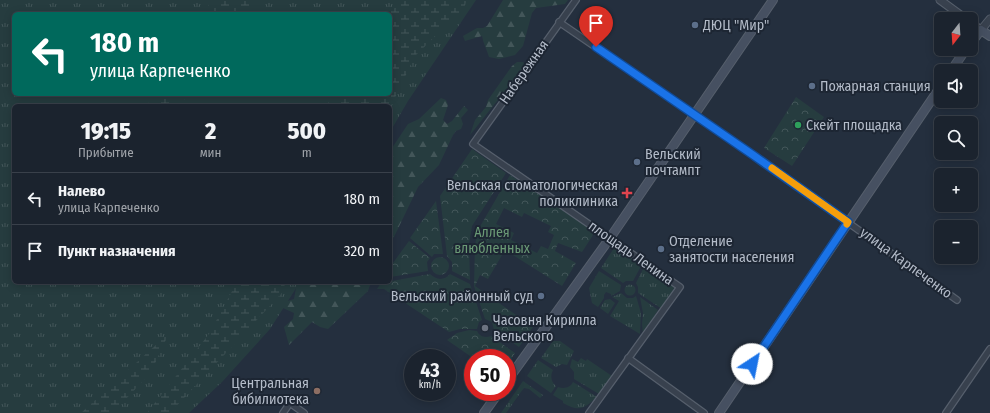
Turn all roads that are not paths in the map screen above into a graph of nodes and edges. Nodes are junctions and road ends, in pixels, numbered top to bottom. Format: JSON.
{"nodes":[{"id":1,"x":576,"y":0,"type":"edge"},
{"id":2,"x":773,"y":0,"type":"edge"},
{"id":3,"x":940,"y":0,"type":"edge"},
{"id":4,"x":956,"y":12,"type":"edge"},
{"id":5,"x":990,"y":19,"type":"edge"},
{"id":6,"x":559,"y":22,"type":"junction"},
{"id":7,"x":978,"y":28,"type":"edge"},
{"id":8,"x":981,"y":30,"type":"junction"},
{"id":9,"x":978,"y":34,"type":"edge"},
{"id":10,"x":990,"y":36,"type":"edge"},
{"id":11,"x":934,"y":96,"type":"edge"},
{"id":12,"x":694,"y":114,"type":"junction"},
{"id":13,"x":473,"y":144,"type":"joint"},
{"id":14,"x":848,"y":222,"type":"junction"},
{"id":15,"x":610,"y":238,"type":"junction"},
{"id":16,"x":957,"y":300,"type":"dead end"},
{"id":17,"x":990,"y":349,"type":"edge"},
{"id":18,"x":628,"y":358,"type":"junction"},
{"id":19,"x":516,"y":369,"type":"edge"},
{"id":20,"x":493,"y":401,"type":"edge"},
{"id":21,"x":282,"y":413,"type":"edge"},
{"id":22,"x":304,"y":413,"type":"edge"},
{"id":23,"x":484,"y":413,"type":"edge"},
{"id":24,"x":589,"y":413,"type":"edge"},
{"id":25,"x":704,"y":413,"type":"edge"},
{"id":26,"x":719,"y":413,"type":"edge"},
{"id":27,"x":946,"y":413,"type":"edge"}],
"edges":[{"from":1,"to":6,"type":"street","name":"Набережная"},
{"from":2,"to":12,"type":"main road"},
{"from":3,"to":4,"type":"street"},
{"from":5,"to":8,"type":"street"},
{"from":6,"to":12,"type":"street","name":"улица Карпеченко"},
{"from":6,"to":13,"type":"street","name":"Набережная"},
{"from":7,"to":8,"type":"street"},
{"from":8,"to":9,"type":"main road"},
{"from":8,"to":10,"type":"main road"},
{"from":11,"to":14,"type":"main road"},
{"from":12,"to":14,"type":"street","name":"улица Карпеченко"},
{"from":12,"to":15,"type":"main road"},
{"from":13,"to":15,"type":"street","name":"площадь Ленина"},
{"from":14,"to":16,"type":"street","name":"улица Карпеченко"},
{"from":14,"to":26,"type":"main road"},
{"from":15,"to":18,"type":"street","name":"площадь Ленина"},
{"from":15,"to":19,"type":"main road"},
{"from":17,"to":27,"type":"street"},
{"from":18,"to":24,"type":"street","name":"площадь Ленина"},
{"from":18,"to":25,"type":"street"},
{"from":20,"to":23,"type":"main road"},
{"from":21,"to":22,"type":"street"}]}
